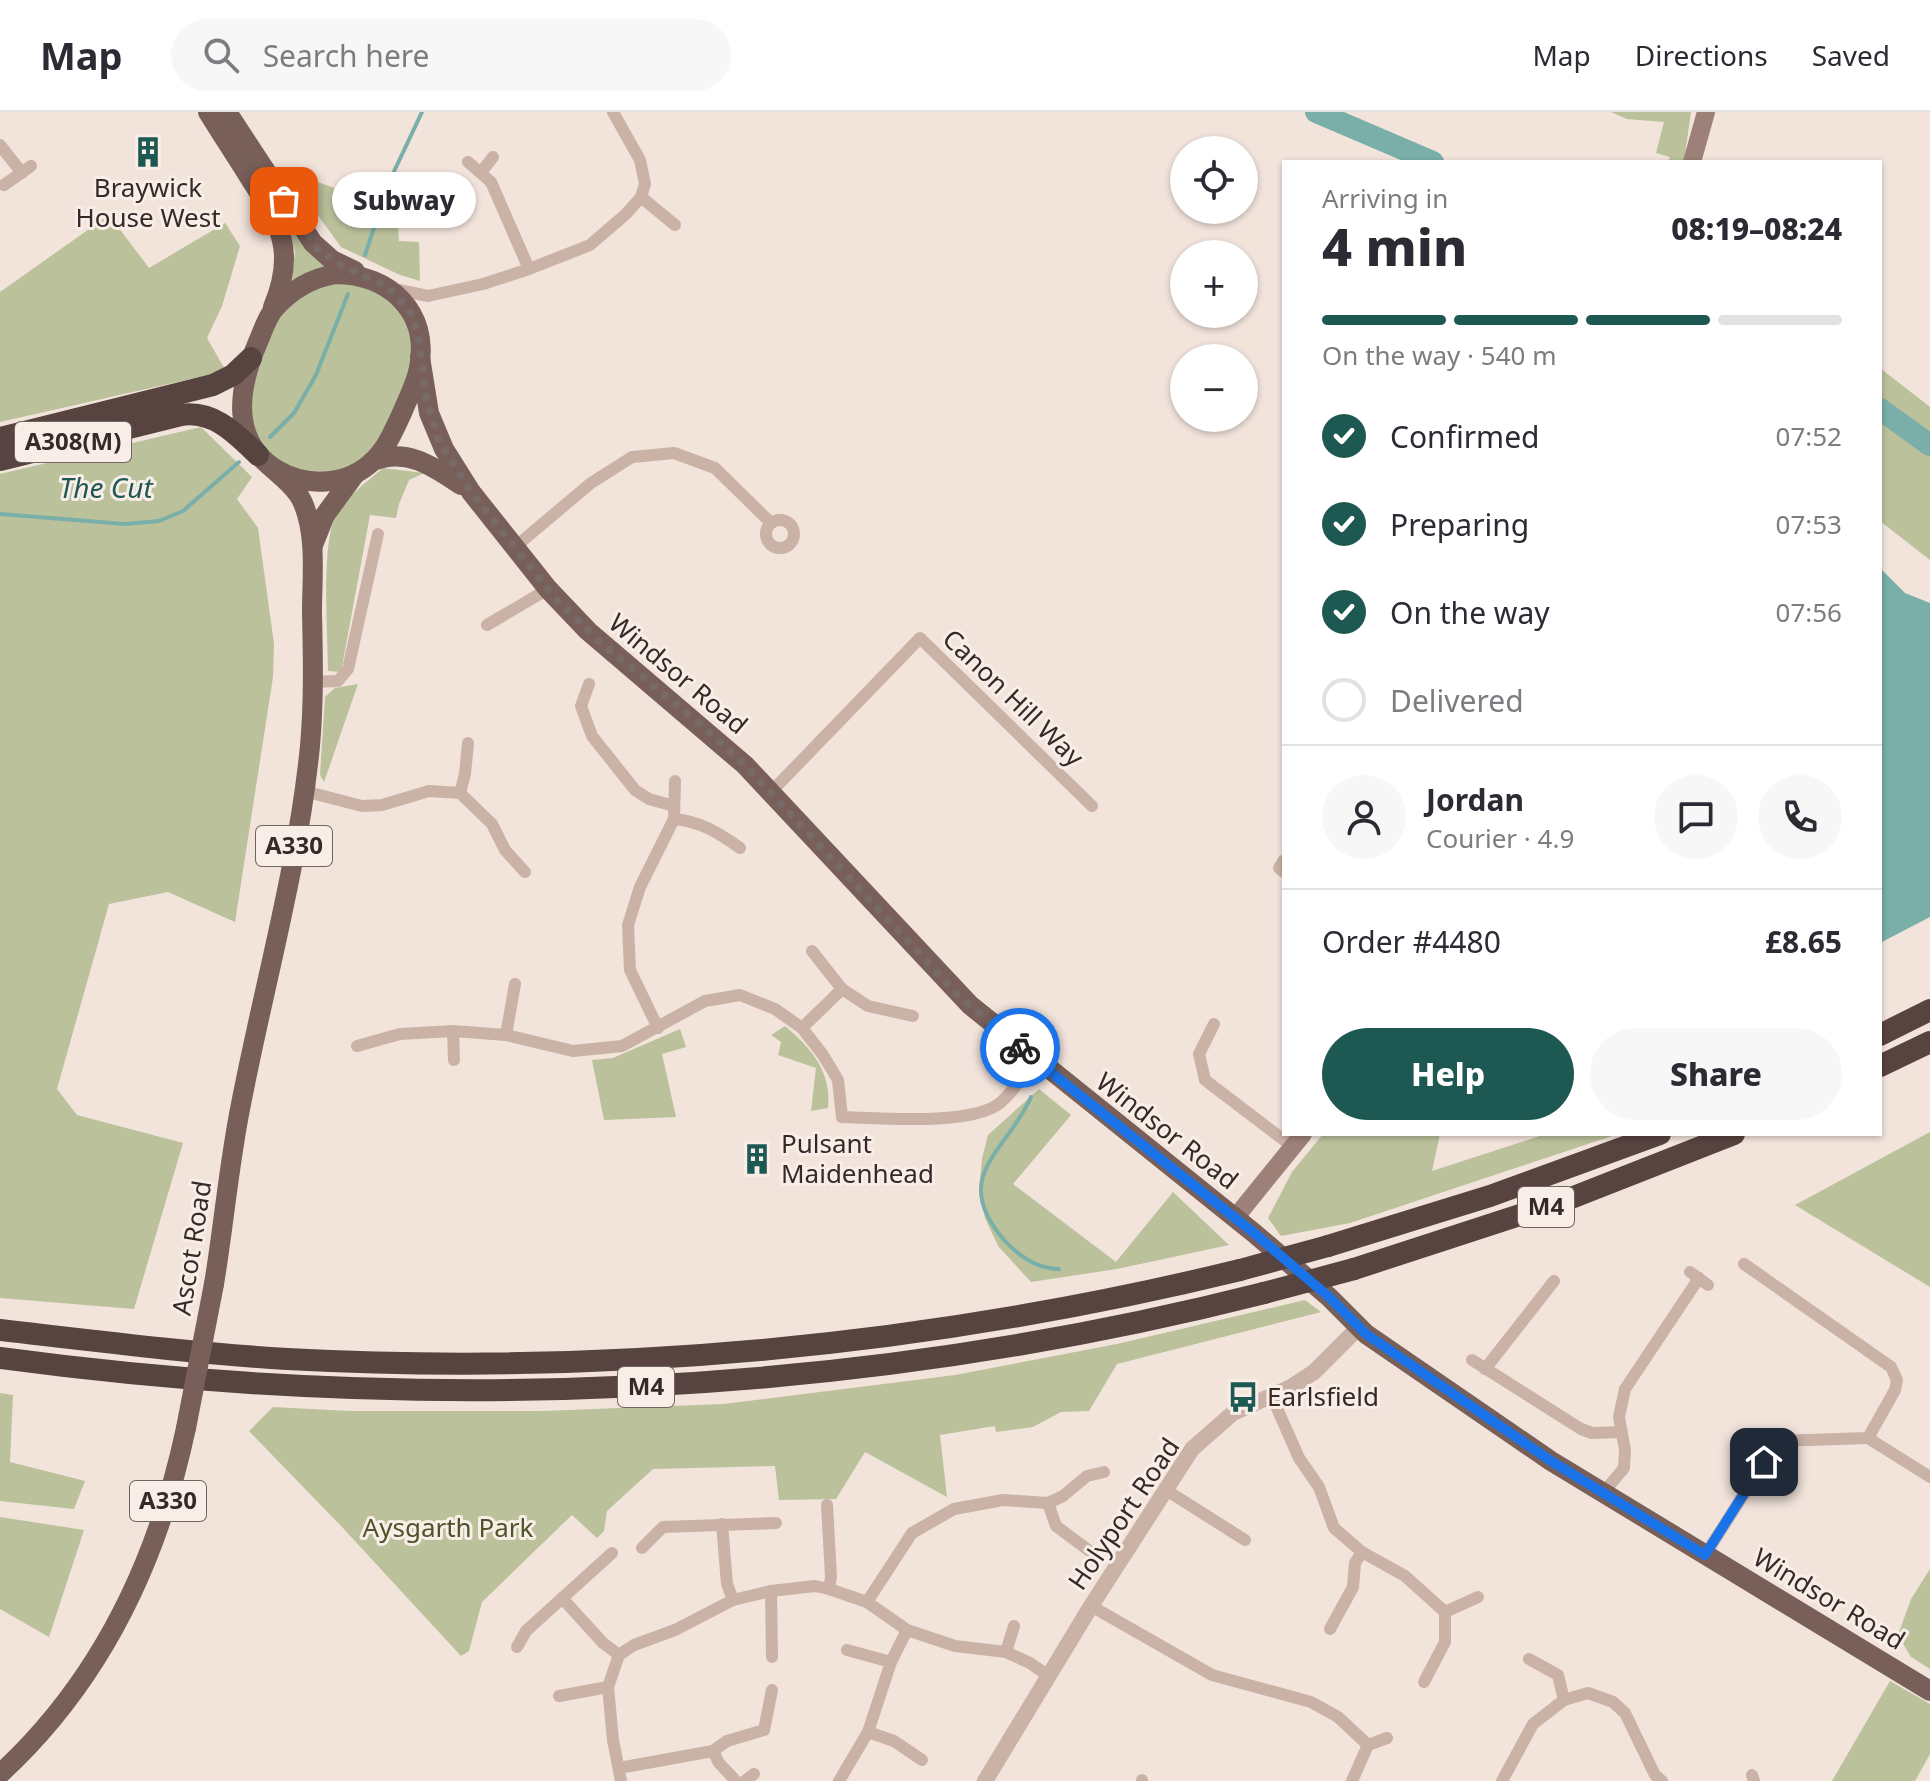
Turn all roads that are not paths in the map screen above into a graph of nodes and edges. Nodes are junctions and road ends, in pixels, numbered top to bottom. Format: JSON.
{"nodes":[{"id":1,"x":208,"y":112,"type":"edge"},
{"id":2,"x":227,"y":112,"type":"edge"},
{"id":3,"x":613,"y":112,"type":"edge"},
{"id":4,"x":1706,"y":113,"type":"edge"},
{"id":5,"x":0,"y":145,"type":"edge"},
{"id":6,"x":493,"y":157,"type":"dead end"},
{"id":7,"x":1693,"y":160,"type":"edge"},
{"id":8,"x":468,"y":162,"type":"dead end"},
{"id":9,"x":482,"y":171,"type":"junction"},
{"id":10,"x":4,"y":185,"type":"dead end"},
{"id":11,"x":641,"y":197,"type":"junction"},
{"id":12,"x":675,"y":225,"type":"dead end"},
{"id":13,"x":529,"y":269,"type":"junction"},
{"id":14,"x":376,"y":280,"type":"junction"},
{"id":15,"x":428,"y":296,"type":"junction"},
{"id":16,"x":268,"y":318,"type":"junction"},
{"id":17,"x":418,"y":333,"type":"junction"},
{"id":18,"x":420,"y":357,"type":"junction"},
{"id":19,"x":251,"y":358,"type":"junction"},
{"id":20,"x":0,"y":438,"type":"edge"},
{"id":21,"x":260,"y":457,"type":"junction"},
{"id":22,"x":0,"y":460,"type":"edge"},
{"id":23,"x":373,"y":461,"type":"junction"},
{"id":24,"x":355,"y":474,"type":"junction"},
{"id":25,"x":471,"y":492,"type":"junction"},
{"id":26,"x":771,"y":523,"type":"dead end"},
{"id":27,"x":378,"y":534,"type":"dead end"},
{"id":28,"x":515,"y":547,"type":"junction"},
{"id":29,"x":312,"y":549,"type":"junction"},
{"id":30,"x":548,"y":589,"type":"junction"},
{"id":31,"x":487,"y":625,"type":"dead end"},
{"id":32,"x":313,"y":682,"type":"junction"},
{"id":33,"x":589,"y":684,"type":"dead end"},
{"id":34,"x":468,"y":743,"type":"dead end"},
{"id":35,"x":675,"y":781,"type":"dead end"},
{"id":36,"x":304,"y":791,"type":"junction"},
{"id":37,"x":771,"y":792,"type":"junction"},
{"id":38,"x":460,"y":793,"type":"junction"},
{"id":39,"x":1092,"y":806,"type":"dead end"},
{"id":40,"x":674,"y":812,"type":"junction"},
{"id":41,"x":740,"y":848,"type":"dead end"},
{"id":42,"x":525,"y":872,"type":"dead end"},
{"id":43,"x":812,"y":951,"type":"dead end"},
{"id":44,"x":515,"y":984,"type":"dead end"},
{"id":45,"x":842,"y":989,"type":"junction"},
{"id":46,"x":1930,"y":1010,"type":"edge"},
{"id":47,"x":913,"y":1016,"type":"dead end"},
{"id":48,"x":1214,"y":1024,"type":"dead end"},
{"id":49,"x":658,"y":1028,"type":"junction"},
{"id":50,"x":802,"y":1028,"type":"junction"},
{"id":51,"x":453,"y":1031,"type":"junction"},
{"id":52,"x":1882,"y":1034,"type":"edge"},
{"id":53,"x":506,"y":1035,"type":"junction"},
{"id":54,"x":1930,"y":1042,"type":"edge"},
{"id":55,"x":357,"y":1046,"type":"dead end"},
{"id":56,"x":454,"y":1060,"type":"dead end"},
{"id":57,"x":1036,"y":1060,"type":"junction"},
{"id":58,"x":1882,"y":1065,"type":"edge"},
{"id":59,"x":1282,"y":1131,"type":"edge"},
{"id":60,"x":1655,"y":1136,"type":"edge"},
{"id":61,"x":1729,"y":1136,"type":"edge"},
{"id":62,"x":1298,"y":1141,"type":"edge"},
{"id":63,"x":1235,"y":1218,"type":"junction"},
{"id":64,"x":1744,"y":1264,"type":"dead end"},
{"id":65,"x":1772,"y":1267,"type":"dead end"},
{"id":66,"x":1699,"y":1278,"type":"dead end"},
{"id":67,"x":1763,"y":1278,"type":"junction"},
{"id":68,"x":1554,"y":1281,"type":"dead end"},
{"id":69,"x":1358,"y":1328,"type":"junction"},
{"id":70,"x":0,"y":1330,"type":"edge"},
{"id":71,"x":0,"y":1358,"type":"edge"},
{"id":72,"x":1472,"y":1360,"type":"dead end"},
{"id":73,"x":1485,"y":1369,"type":"junction"},
{"id":74,"x":1272,"y":1397,"type":"junction"},
{"id":75,"x":1621,"y":1432,"type":"junction"},
{"id":76,"x":1868,"y":1438,"type":"junction"},
{"id":77,"x":1104,"y":1472,"type":"dead end"},
{"id":78,"x":1930,"y":1477,"type":"edge"},
{"id":79,"x":1166,"y":1490,"type":"junction"},
{"id":80,"x":1603,"y":1493,"type":"junction"},
{"id":81,"x":1048,"y":1503,"type":"junction"},
{"id":82,"x":827,"y":1505,"type":"dead end"},
{"id":83,"x":776,"y":1523,"type":"dead end"},
{"id":84,"x":1247,"y":1523,"type":"dead end"},
{"id":85,"x":722,"y":1524,"type":"junction"},
{"id":86,"x":642,"y":1548,"type":"dead end"},
{"id":87,"x":1362,"y":1552,"type":"junction"},
{"id":88,"x":612,"y":1553,"type":"dead end"},
{"id":89,"x":1095,"y":1555,"type":"dead end"},
{"id":90,"x":1705,"y":1555,"type":"junction"},
{"id":91,"x":829,"y":1589,"type":"junction"},
{"id":92,"x":771,"y":1591,"type":"junction"},
{"id":93,"x":1478,"y":1597,"type":"dead end"},
{"id":94,"x":562,"y":1598,"type":"junction"},
{"id":95,"x":733,"y":1600,"type":"junction"},
{"id":96,"x":867,"y":1602,"type":"junction"},
{"id":97,"x":1091,"y":1606,"type":"junction"},
{"id":98,"x":1445,"y":1612,"type":"junction"},
{"id":99,"x":1014,"y":1626,"type":"dead end"},
{"id":100,"x":1330,"y":1629,"type":"dead end"},
{"id":101,"x":907,"y":1630,"type":"junction"},
{"id":102,"x":517,"y":1647,"type":"dead end"},
{"id":103,"x":847,"y":1650,"type":"dead end"},
{"id":104,"x":1006,"y":1652,"type":"junction"},
{"id":105,"x":619,"y":1655,"type":"junction"},
{"id":106,"x":772,"y":1657,"type":"dead end"},
{"id":107,"x":1529,"y":1659,"type":"dead end"},
{"id":108,"x":891,"y":1662,"type":"junction"},
{"id":109,"x":1050,"y":1677,"type":"junction"},
{"id":110,"x":1424,"y":1682,"type":"dead end"},
{"id":111,"x":608,"y":1687,"type":"junction"},
{"id":112,"x":772,"y":1690,"type":"dead end"},
{"id":113,"x":1930,"y":1691,"type":"edge"},
{"id":114,"x":559,"y":1696,"type":"dead end"},
{"id":115,"x":1564,"y":1700,"type":"junction"},
{"id":116,"x":868,"y":1732,"type":"junction"},
{"id":117,"x":1387,"y":1738,"type":"dead end"},
{"id":118,"x":1368,"y":1745,"type":"junction"},
{"id":119,"x":713,"y":1751,"type":"junction"},
{"id":120,"x":922,"y":1760,"type":"dead end"},
{"id":121,"x":0,"y":1774,"type":"edge"},
{"id":122,"x":620,"y":1774,"type":"edge"},
{"id":123,"x":729,"y":1779,"type":"edge"},
{"id":124,"x":1655,"y":1779,"type":"edge"},
{"id":125,"x":839,"y":1781,"type":"edge"},
{"id":126,"x":985,"y":1781,"type":"edge"},
{"id":127,"x":1352,"y":1781,"type":"edge"},
{"id":128,"x":1502,"y":1781,"type":"edge"}],
"edges":[{"from":1,"to":16,"type":"main road"},
{"from":2,"to":14,"type":"main road"},
{"from":3,"to":11,"type":"street"},
{"from":4,"to":7,"type":"main road"},
{"from":5,"to":10,"type":"street"},
{"from":6,"to":9,"type":"street"},
{"from":8,"to":9,"type":"street"},
{"from":9,"to":13,"type":"street"},
{"from":11,"to":12,"type":"street"},
{"from":11,"to":13,"type":"street"},
{"from":13,"to":15,"type":"street"},
{"from":14,"to":15,"type":"street"},
{"from":14,"to":16,"type":"main road"},
{"from":14,"to":17,"type":"main road"},
{"from":15,"to":17,"type":"street"},
{"from":16,"to":19,"type":"main road"},
{"from":17,"to":18,"type":"main road"},
{"from":18,"to":23,"type":"main road"},
{"from":18,"to":25,"type":"main road","name":"Windsor Road"},
{"from":19,"to":20,"type":"highway","number":"A308(M)"},
{"from":19,"to":21,"type":"main road"},
{"from":21,"to":22,"type":"highway","number":"A308(M)"},
{"from":21,"to":24,"type":"main road"},
{"from":21,"to":29,"type":"main road","name":"Ascot Road","number":"A330"},
{"from":23,"to":24,"type":"main road"},
{"from":23,"to":25,"type":"main road","name":"Windsor Road"},
{"from":24,"to":29,"type":"main road","name":"Ascot Road","number":"A330"},
{"from":25,"to":28,"type":"main road","name":"Windsor Road"},
{"from":26,"to":28,"type":"street"},
{"from":27,"to":32,"type":"street"},
{"from":28,"to":30,"type":"main road","name":"Windsor Road"},
{"from":29,"to":32,"type":"main road","name":"Ascot Road","number":"A330"},
{"from":30,"to":31,"type":"street"},
{"from":30,"to":37,"type":"main road","name":"Windsor Road"},
{"from":32,"to":36,"type":"main road","name":"Ascot Road","number":"A330"},
{"from":33,"to":40,"type":"street"},
{"from":34,"to":38,"type":"street"},
{"from":35,"to":40,"type":"street"},
{"from":36,"to":38,"type":"street"},
{"from":36,"to":121,"type":"main road","name":"Ascot Road","number":"A330","bridge":true},
{"from":37,"to":39,"type":"street","name":"Canon Hill Way"},
{"from":37,"to":57,"type":"main road","name":"Windsor Road"},
{"from":38,"to":42,"type":"street"},
{"from":40,"to":41,"type":"street"},
{"from":40,"to":49,"type":"street"},
{"from":43,"to":45,"type":"street"},
{"from":44,"to":53,"type":"street"},
{"from":45,"to":47,"type":"street"},
{"from":45,"to":50,"type":"street"},
{"from":46,"to":52,"type":"highway"},
{"from":48,"to":59,"type":"street"},
{"from":49,"to":50,"type":"street"},
{"from":49,"to":53,"type":"street"},
{"from":50,"to":57,"type":"street"},
{"from":51,"to":53,"type":"street"},
{"from":51,"to":55,"type":"street"},
{"from":51,"to":56,"type":"street"},
{"from":54,"to":58,"type":"highway"},
{"from":57,"to":63,"type":"main road","name":"Windsor Road"},
{"from":60,"to":70,"type":"highway","number":"M4","bridge":true},
{"from":61,"to":71,"type":"highway","number":"M4","bridge":true},
{"from":62,"to":63,"type":"main road"},
{"from":63,"to":69,"type":"main road","name":"Windsor Road"},
{"from":64,"to":67,"type":"street"},
{"from":65,"to":67,"type":"street"},
{"from":66,"to":75,"type":"street"},
{"from":67,"to":76,"type":"street"},
{"from":68,"to":73,"type":"street"},
{"from":69,"to":74,"type":"street","name":"Holyport Road"},
{"from":69,"to":80,"type":"main road","name":"Windsor Road"},
{"from":72,"to":73,"type":"street"},
{"from":73,"to":75,"type":"street"},
{"from":74,"to":79,"type":"street","name":"Holyport Road"},
{"from":74,"to":87,"type":"street"},
{"from":75,"to":80,"type":"street"},
{"from":76,"to":78,"type":"street"},
{"from":76,"to":90,"type":"street"},
{"from":77,"to":81,"type":"street"},
{"from":79,"to":84,"type":"street"},
{"from":79,"to":97,"type":"street","name":"Holyport Road"},
{"from":80,"to":90,"type":"main road","name":"Windsor Road"},
{"from":81,"to":89,"type":"street"},
{"from":81,"to":96,"type":"street"},
{"from":82,"to":91,"type":"street"},
{"from":83,"to":85,"type":"street"},
{"from":85,"to":86,"type":"street"},
{"from":85,"to":95,"type":"street"},
{"from":87,"to":98,"type":"street"},
{"from":87,"to":100,"type":"street"},
{"from":88,"to":94,"type":"street"},
{"from":90,"to":113,"type":"main road","name":"Windsor Road"},
{"from":91,"to":92,"type":"street"},
{"from":91,"to":96,"type":"street"},
{"from":92,"to":95,"type":"street"},
{"from":92,"to":106,"type":"street"},
{"from":93,"to":98,"type":"street"},
{"from":94,"to":102,"type":"street"},
{"from":94,"to":105,"type":"street"},
{"from":95,"to":105,"type":"street"},
{"from":96,"to":101,"type":"street"},
{"from":97,"to":109,"type":"street","name":"Holyport Road"},
{"from":97,"to":118,"type":"street"},
{"from":98,"to":110,"type":"street"},
{"from":99,"to":104,"type":"street"},
{"from":101,"to":104,"type":"street"},
{"from":101,"to":108,"type":"street"},
{"from":103,"to":108,"type":"street"},
{"from":104,"to":109,"type":"street"},
{"from":105,"to":111,"type":"street"},
{"from":107,"to":115,"type":"street"},
{"from":108,"to":116,"type":"street"},
{"from":109,"to":126,"type":"street","name":"Holyport Road"},
{"from":111,"to":114,"type":"street"},
{"from":111,"to":122,"type":"street"},
{"from":112,"to":119,"type":"street"},
{"from":115,"to":124,"type":"street"},
{"from":115,"to":128,"type":"street"},
{"from":116,"to":120,"type":"street"},
{"from":116,"to":125,"type":"street"},
{"from":117,"to":118,"type":"street"},
{"from":118,"to":127,"type":"street"},
{"from":119,"to":122,"type":"street"},
{"from":119,"to":123,"type":"street"}]}
